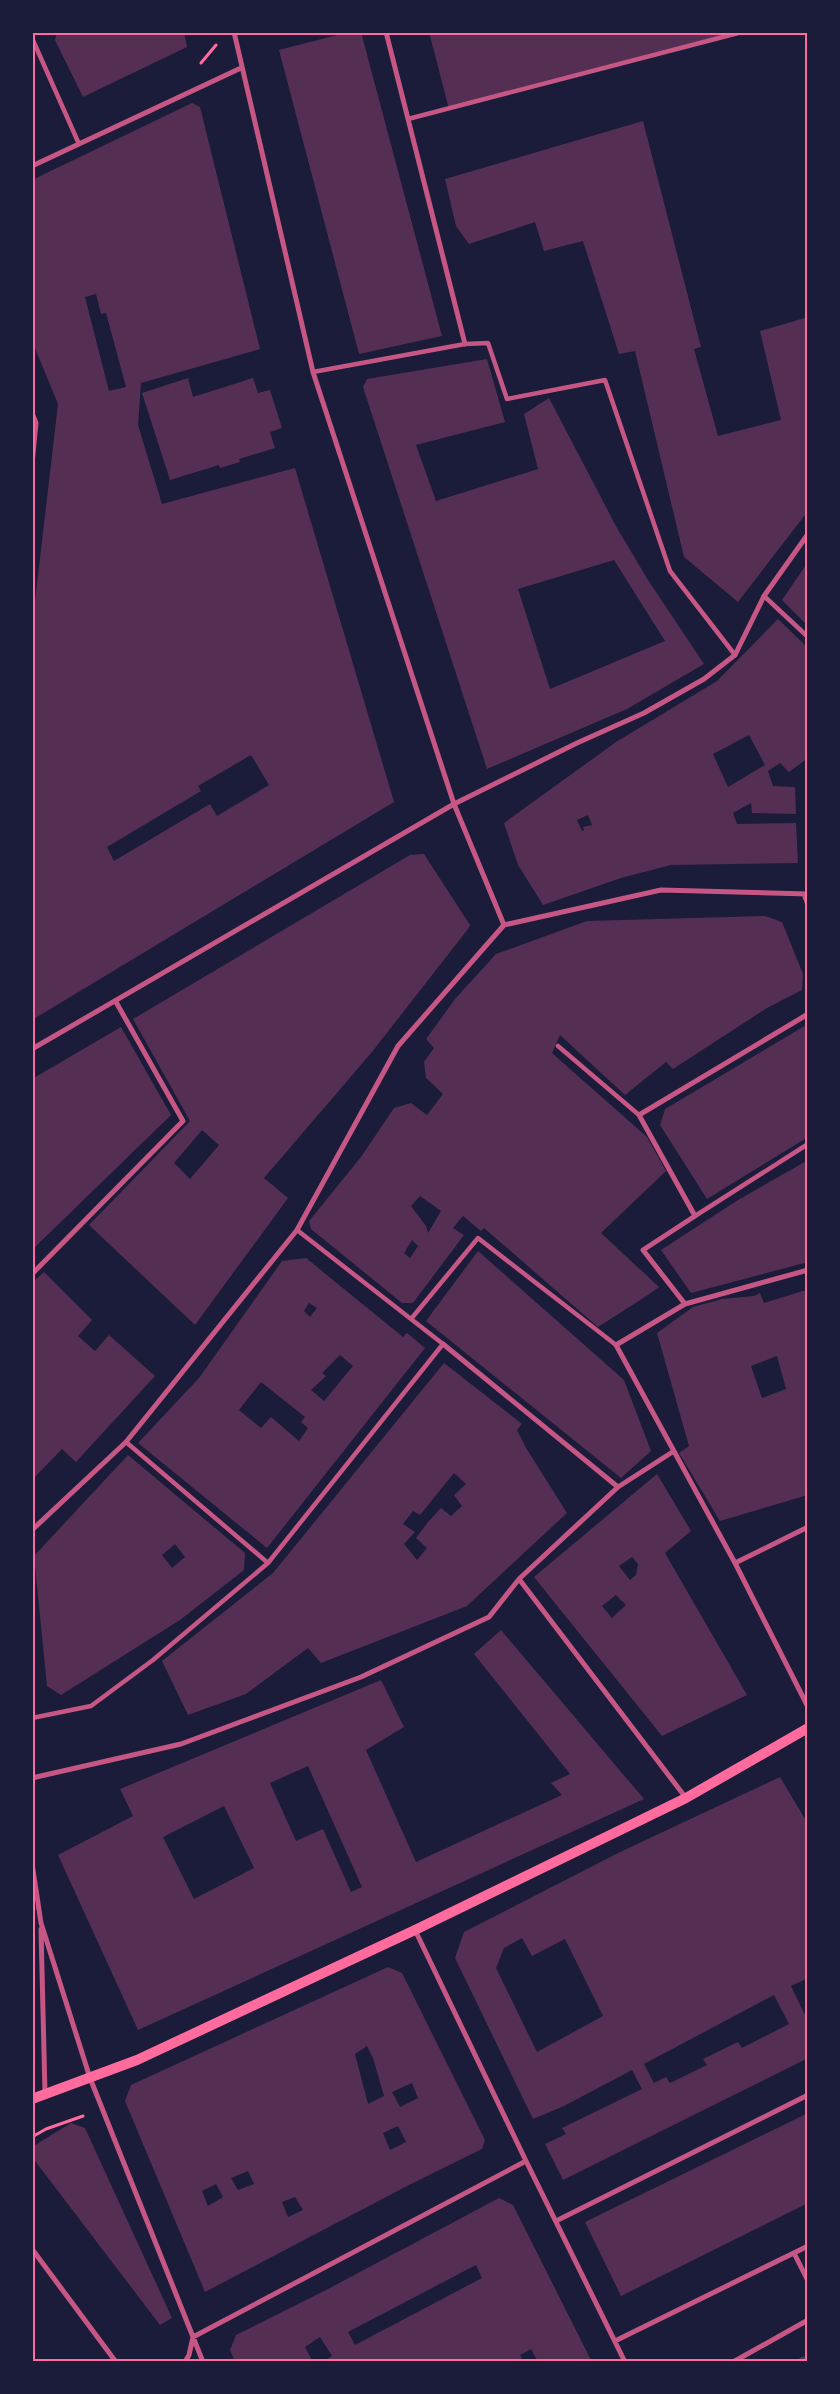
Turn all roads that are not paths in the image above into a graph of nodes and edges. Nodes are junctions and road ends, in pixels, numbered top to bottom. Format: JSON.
{"nodes":[{"id":1,"x":234,"y":32,"type":"edge"},
{"id":2,"x":386,"y":32,"type":"edge"},
{"id":3,"x":742,"y":32,"type":"edge"},
{"id":4,"x":32,"y":38,"type":"edge"},
{"id":5,"x":242,"y":68,"type":"junction"},
{"id":6,"x":408,"y":120,"type":"junction"},
{"id":7,"x":79,"y":144,"type":"junction"},
{"id":8,"x":32,"y":166,"type":"edge"},
{"id":9,"x":465,"y":344,"type":"junction"},
{"id":10,"x":312,"y":372,"type":"junction"},
{"id":11,"x":32,"y":413,"type":"edge"},
{"id":12,"x":34,"y":424,"type":"edge"},
{"id":13,"x":32,"y":464,"type":"edge"},
{"id":14,"x":808,"y":534,"type":"edge"},
{"id":15,"x":764,"y":596,"type":"junction"},
{"id":16,"x":808,"y":637,"type":"edge"},
{"id":17,"x":735,"y":655,"type":"junction"},
{"id":18,"x":454,"y":804,"type":"junction"},
{"id":19,"x":806,"y":894,"type":"edge"},
{"id":20,"x":808,"y":905,"type":"edge"},
{"id":21,"x":504,"y":925,"type":"junction"},
{"id":22,"x":116,"y":1002,"type":"junction"},
{"id":23,"x":808,"y":1014,"type":"edge"},
{"id":24,"x":558,"y":1046,"type":"dead end"},
{"id":25,"x":32,"y":1049,"type":"edge"},
{"id":26,"x":639,"y":1115,"type":"junction"},
{"id":27,"x":808,"y":1144,"type":"edge"},
{"id":28,"x":695,"y":1216,"type":"junction"},
{"id":29,"x":297,"y":1230,"type":"junction"},
{"id":30,"x":808,"y":1270,"type":"edge"},
{"id":31,"x":32,"y":1274,"type":"edge"},
{"id":32,"x":685,"y":1304,"type":"junction"},
{"id":33,"x":411,"y":1319,"type":"junction"},
{"id":34,"x":443,"y":1344,"type":"junction"},
{"id":35,"x":616,"y":1345,"type":"junction"},
{"id":36,"x":126,"y":1442,"type":"junction"},
{"id":37,"x":674,"y":1451,"type":"junction"},
{"id":38,"x":618,"y":1487,"type":"junction"},
{"id":39,"x":808,"y":1527,"type":"edge"},
{"id":40,"x":32,"y":1530,"type":"edge"},
{"id":41,"x":268,"y":1562,"type":"junction"},
{"id":42,"x":735,"y":1563,"type":"junction"},
{"id":43,"x":519,"y":1579,"type":"junction"},
{"id":44,"x":808,"y":1707,"type":"edge"},
{"id":45,"x":32,"y":1718,"type":"edge"},
{"id":46,"x":808,"y":1728,"type":"edge"},
{"id":47,"x":32,"y":1778,"type":"edge"},
{"id":48,"x":686,"y":1798,"type":"junction"},
{"id":49,"x":32,"y":1863,"type":"edge"},
{"id":50,"x":41,"y":1923,"type":"junction"},
{"id":51,"x":415,"y":1930,"type":"junction"},
{"id":52,"x":90,"y":2078,"type":"junction"},
{"id":53,"x":45,"y":2094,"type":"junction"},
{"id":54,"x":808,"y":2095,"type":"edge"},
{"id":55,"x":32,"y":2099,"type":"edge"},
{"id":56,"x":526,"y":2160,"type":"junction"},
{"id":57,"x":556,"y":2221,"type":"junction"},
{"id":58,"x":808,"y":2246,"type":"edge"},
{"id":59,"x":32,"y":2249,"type":"edge"},
{"id":60,"x":794,"y":2253,"type":"junction"},
{"id":61,"x":808,"y":2281,"type":"edge"},
{"id":62,"x":808,"y":2320,"type":"edge"},
{"id":63,"x":193,"y":2337,"type":"junction"},
{"id":64,"x":615,"y":2340,"type":"junction"},
{"id":65,"x":116,"y":2362,"type":"edge"},
{"id":66,"x":184,"y":2362,"type":"edge"},
{"id":67,"x":203,"y":2362,"type":"edge"},
{"id":68,"x":625,"y":2362,"type":"edge"},
{"id":69,"x":733,"y":2362,"type":"edge"}],
"edges":[{"from":1,"to":5,"type":"street"},
{"from":2,"to":6,"type":"street"},
{"from":3,"to":6,"type":"street"},
{"from":4,"to":7,"type":"street"},
{"from":5,"to":7,"type":"street"},
{"from":5,"to":10,"type":"street"},
{"from":6,"to":9,"type":"street"},
{"from":7,"to":8,"type":"street"},
{"from":9,"to":10,"type":"street"},
{"from":9,"to":17,"type":"street"},
{"from":10,"to":18,"type":"street"},
{"from":11,"to":12,"type":"street"},
{"from":12,"to":13,"type":"street"},
{"from":14,"to":15,"type":"street"},
{"from":15,"to":16,"type":"street"},
{"from":15,"to":17,"type":"street"},
{"from":17,"to":18,"type":"street"},
{"from":18,"to":21,"type":"street"},
{"from":18,"to":22,"type":"street"},
{"from":19,"to":20,"type":"street"},
{"from":19,"to":21,"type":"street"},
{"from":21,"to":29,"type":"street"},
{"from":22,"to":25,"type":"street"},
{"from":22,"to":31,"type":"street"},
{"from":23,"to":26,"type":"street"},
{"from":24,"to":26,"type":"street"},
{"from":26,"to":28,"type":"street"},
{"from":27,"to":28,"type":"street"},
{"from":28,"to":32,"type":"street"},
{"from":29,"to":33,"type":"street"},
{"from":29,"to":36,"type":"street"},
{"from":30,"to":32,"type":"street"},
{"from":32,"to":35,"type":"street"},
{"from":33,"to":34,"type":"street"},
{"from":33,"to":35,"type":"street"},
{"from":34,"to":38,"type":"street"},
{"from":34,"to":41,"type":"street"},
{"from":35,"to":37,"type":"street"},
{"from":36,"to":40,"type":"street"},
{"from":36,"to":41,"type":"street"},
{"from":37,"to":38,"type":"street"},
{"from":37,"to":42,"type":"street"},
{"from":38,"to":43,"type":"street"},
{"from":39,"to":42,"type":"street"},
{"from":41,"to":45,"type":"street"},
{"from":42,"to":44,"type":"street"},
{"from":43,"to":47,"type":"street"},
{"from":43,"to":48,"type":"street"},
{"from":46,"to":48,"type":"main road"},
{"from":48,"to":51,"type":"main road"},
{"from":49,"to":50,"type":"street"},
{"from":50,"to":52,"type":"street"},
{"from":50,"to":53,"type":"street"},
{"from":51,"to":52,"type":"main road"},
{"from":51,"to":56,"type":"street"},
{"from":52,"to":53,"type":"main road"},
{"from":52,"to":63,"type":"street"},
{"from":53,"to":55,"type":"main road"},
{"from":54,"to":57,"type":"street"},
{"from":56,"to":57,"type":"street"},
{"from":56,"to":63,"type":"street"},
{"from":57,"to":64,"type":"street"},
{"from":58,"to":60,"type":"street"},
{"from":59,"to":65,"type":"street"},
{"from":60,"to":61,"type":"street"},
{"from":60,"to":64,"type":"street"},
{"from":62,"to":69,"type":"street"},
{"from":63,"to":66,"type":"street"},
{"from":63,"to":67,"type":"street"},
{"from":64,"to":68,"type":"street"}]}
